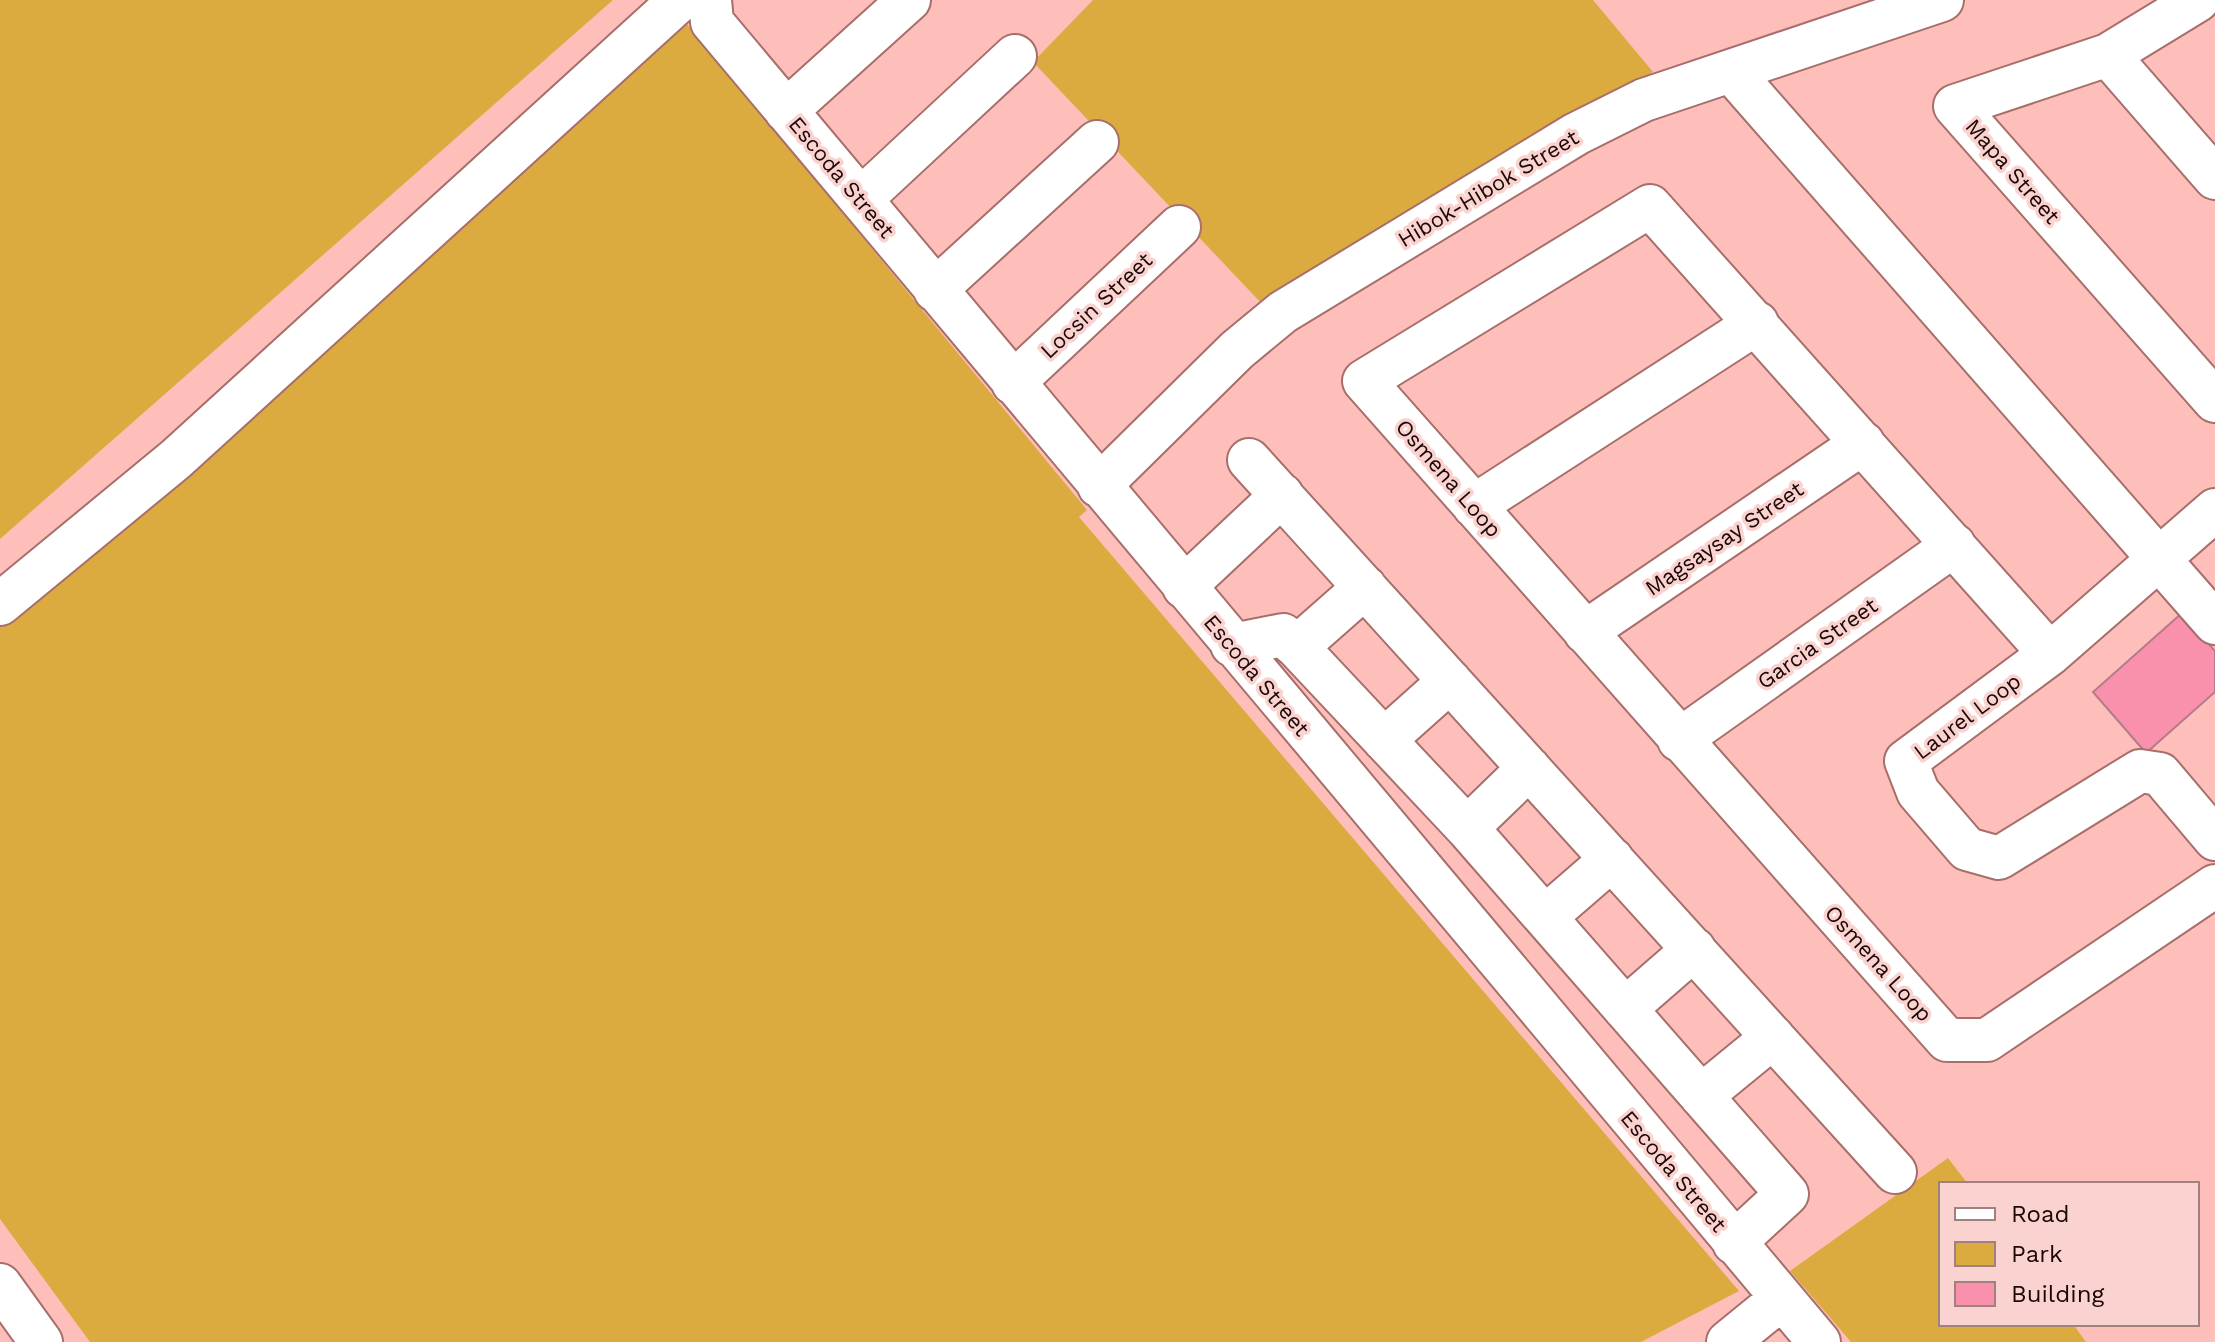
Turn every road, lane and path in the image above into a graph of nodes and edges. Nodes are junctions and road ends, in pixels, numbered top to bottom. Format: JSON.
{"nodes":[{"id":1,"x":909,"y":0,"type":"edge"},
{"id":2,"x":1942,"y":0,"type":"edge"},
{"id":3,"x":2198,"y":0,"type":"edge"},
{"id":4,"x":710,"y":6,"type":"edge"},
{"id":5,"x":1880,"y":9,"type":"edge"},
{"id":6,"x":2108,"y":55,"type":"junction"},
{"id":7,"x":1015,"y":56,"type":"dead end"},
{"id":8,"x":1731,"y":71,"type":"junction"},
{"id":9,"x":786,"y":111,"type":"junction"},
{"id":10,"x":1097,"y":142,"type":"dead end"},
{"id":11,"x":2215,"y":178,"type":"edge"},
{"id":12,"x":861,"y":199,"type":"junction"},
{"id":13,"x":1179,"y":227,"type":"dead end"},
{"id":14,"x":935,"y":290,"type":"junction"},
{"id":15,"x":1757,"y":323,"type":"junction"},
{"id":16,"x":1013,"y":383,"type":"junction"},
{"id":17,"x":2215,"y":401,"type":"edge"},
{"id":18,"x":1863,"y":443,"type":"junction"},
{"id":19,"x":1249,"y":460,"type":"dead end"},
{"id":20,"x":1099,"y":486,"type":"junction"},
{"id":21,"x":1282,"y":495,"type":"junction"},
{"id":22,"x":1474,"y":506,"type":"junction"},
{"id":23,"x":2215,"y":510,"type":"edge"},
{"id":24,"x":1954,"y":545,"type":"junction"},
{"id":25,"x":2159,"y":559,"type":"junction"},
{"id":26,"x":1184,"y":587,"type":"junction"},
{"id":27,"x":1365,"y":587,"type":"junction"},
{"id":28,"x":0,"y":604,"type":"edge"},
{"id":29,"x":2215,"y":623,"type":"edge"},
{"id":30,"x":1585,"y":632,"type":"junction"},
{"id":31,"x":1232,"y":645,"type":"junction"},
{"id":32,"x":1297,"y":647,"type":"junction"},
{"id":33,"x":2050,"y":654,"type":"junction"},
{"id":34,"x":1450,"y":681,"type":"junction"},
{"id":35,"x":1384,"y":740,"type":"junction"},
{"id":36,"x":1679,"y":740,"type":"junction"},
{"id":37,"x":1529,"y":768,"type":"junction"},
{"id":38,"x":1467,"y":828,"type":"junction"},
{"id":39,"x":2215,"y":839,"type":"edge"},
{"id":40,"x":1612,"y":859,"type":"junction"},
{"id":41,"x":2215,"y":886,"type":"edge"},
{"id":42,"x":1545,"y":917,"type":"junction"},
{"id":43,"x":1694,"y":949,"type":"junction"},
{"id":44,"x":1625,"y":1009,"type":"junction"},
{"id":45,"x":1773,"y":1037,"type":"junction"},
{"id":46,"x":1701,"y":1096,"type":"junction"},
{"id":47,"x":1895,"y":1172,"type":"dead end"},
{"id":48,"x":1734,"y":1243,"type":"junction"},
{"id":49,"x":0,"y":1285,"type":"edge"},
{"id":50,"x":1782,"y":1298,"type":"junction"},
{"id":51,"x":41,"y":1342,"type":"edge"},
{"id":52,"x":1728,"y":1342,"type":"edge"},
{"id":53,"x":1819,"y":1342,"type":"edge"}],
"edges":[{"from":1,"to":9,"type":"street"},
{"from":2,"to":5,"type":"street","name":"Hibok-Hibok Street"},
{"from":3,"to":6,"type":"street","name":"Mapa Street"},
{"from":4,"to":9,"type":"street","name":"Escoda Street"},
{"from":4,"to":28,"type":"street"},
{"from":5,"to":8,"type":"street","name":"Hibok-Hibok Street"},
{"from":6,"to":11,"type":"street"},
{"from":6,"to":17,"type":"street","name":"Mapa Street"},
{"from":7,"to":12,"type":"street"},
{"from":8,"to":20,"type":"street","name":"Hibok-Hibok Street"},
{"from":8,"to":25,"type":"street"},
{"from":9,"to":12,"type":"street","name":"Escoda Street"},
{"from":10,"to":14,"type":"street"},
{"from":12,"to":14,"type":"street","name":"Escoda Street"},
{"from":13,"to":16,"type":"street","name":"Locsin Street"},
{"from":14,"to":16,"type":"street","name":"Escoda Street"},
{"from":15,"to":18,"type":"street","name":"Osmena Loop"},
{"from":15,"to":22,"type":"street"},
{"from":15,"to":22,"type":"street","name":"Osmena Loop"},
{"from":16,"to":20,"type":"street","name":"Escoda Street"},
{"from":18,"to":24,"type":"street","name":"Osmena Loop"},
{"from":18,"to":30,"type":"street","name":"Magsaysay Street"},
{"from":19,"to":21,"type":"street"},
{"from":20,"to":26,"type":"street","name":"Escoda Street"},
{"from":21,"to":26,"type":"street"},
{"from":21,"to":27,"type":"street"},
{"from":22,"to":30,"type":"street","name":"Osmena Loop"},
{"from":23,"to":25,"type":"street","name":"Laurel Loop"},
{"from":24,"to":33,"type":"street","name":"Osmena Loop"},
{"from":24,"to":36,"type":"street","name":"Garcia Street"},
{"from":25,"to":29,"type":"street"},
{"from":25,"to":33,"type":"street","name":"Laurel Loop"},
{"from":26,"to":31,"type":"street","name":"Escoda Street"},
{"from":27,"to":32,"type":"street"},
{"from":27,"to":34,"type":"street"},
{"from":30,"to":36,"type":"street","name":"Osmena Loop"},
{"from":31,"to":32,"type":"street"},
{"from":31,"to":48,"type":"street","name":"Escoda Street"},
{"from":32,"to":35,"type":"street"},
{"from":33,"to":39,"type":"street","name":"Laurel Loop"},
{"from":34,"to":35,"type":"street"},
{"from":34,"to":37,"type":"street"},
{"from":35,"to":38,"type":"street"},
{"from":36,"to":41,"type":"street","name":"Osmena Loop"},
{"from":37,"to":38,"type":"street"},
{"from":37,"to":40,"type":"street"},
{"from":38,"to":42,"type":"street"},
{"from":40,"to":42,"type":"street"},
{"from":40,"to":43,"type":"street"},
{"from":42,"to":44,"type":"street"},
{"from":43,"to":44,"type":"street"},
{"from":43,"to":45,"type":"street"},
{"from":44,"to":46,"type":"street"},
{"from":45,"to":46,"type":"street"},
{"from":45,"to":47,"type":"street"},
{"from":46,"to":48,"type":"street"},
{"from":48,"to":50,"type":"street","name":"Escoda Street"},
{"from":49,"to":51,"type":"street"},
{"from":50,"to":52,"type":"street"},
{"from":50,"to":53,"type":"street","name":"Escoda Street"}]}
